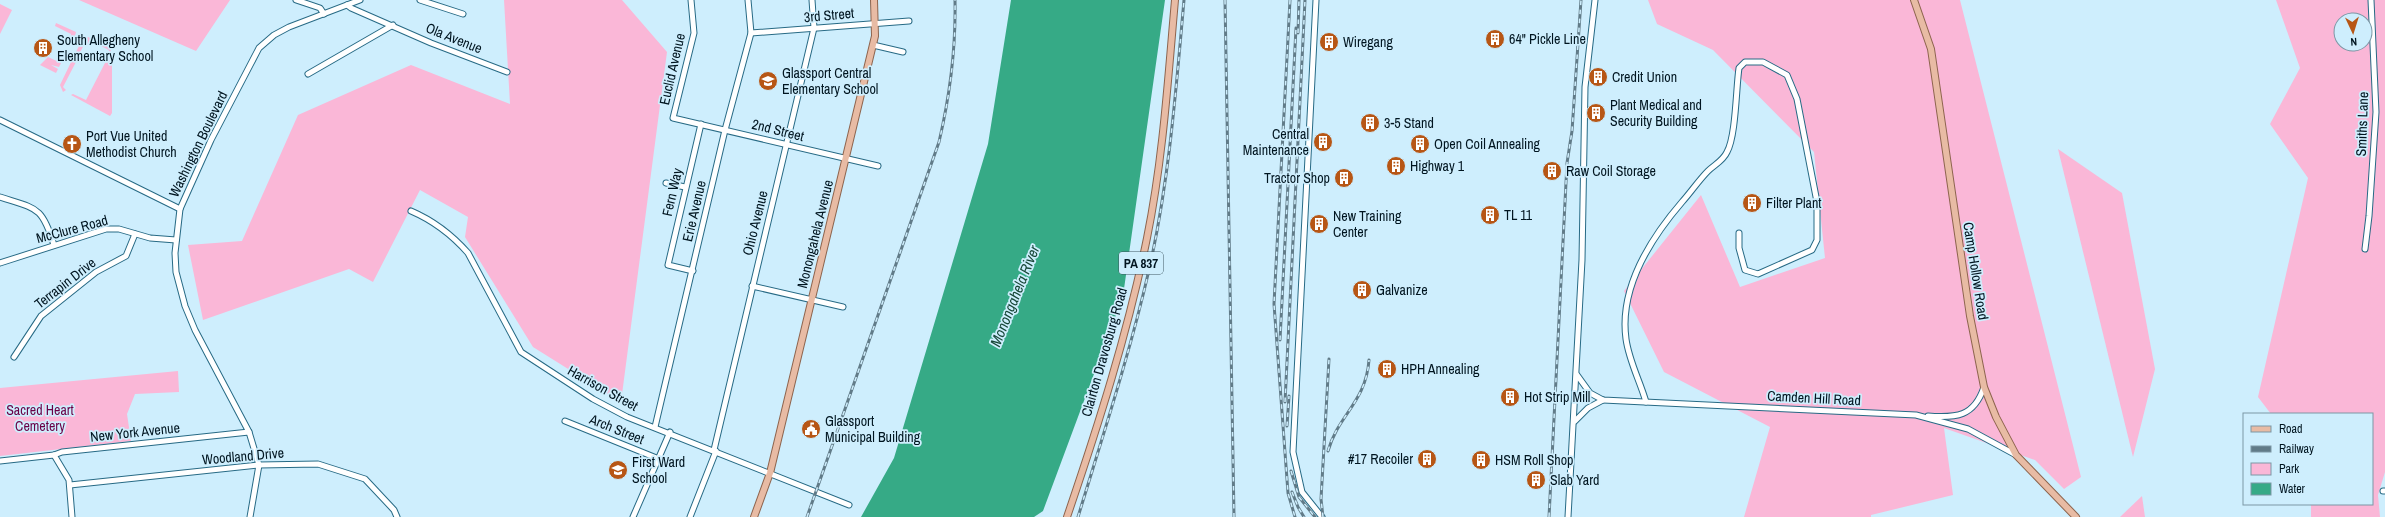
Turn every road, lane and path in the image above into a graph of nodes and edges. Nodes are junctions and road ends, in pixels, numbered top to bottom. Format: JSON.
{"nodes":[{"id":1,"x":296,"y":0,"type":"edge"},
{"id":2,"x":360,"y":0,"type":"edge"},
{"id":3,"x":420,"y":0,"type":"edge"},
{"id":4,"x":691,"y":0,"type":"edge"},
{"id":5,"x":748,"y":0,"type":"edge"},
{"id":6,"x":812,"y":0,"type":"edge"},
{"id":7,"x":874,"y":0,"type":"edge"},
{"id":8,"x":1176,"y":0,"type":"edge"},
{"id":9,"x":1316,"y":0,"type":"edge"},
{"id":10,"x":1595,"y":0,"type":"edge"},
{"id":11,"x":1914,"y":0,"type":"edge"},
{"id":12,"x":2371,"y":0,"type":"edge"},
{"id":13,"x":347,"y":5,"type":"junction"},
{"id":14,"x":324,"y":14,"type":"junction"},
{"id":15,"x":463,"y":14,"type":"dead end"},
{"id":16,"x":909,"y":21,"type":"dead end"},
{"id":17,"x":876,"y":23,"type":"junction"},
{"id":18,"x":393,"y":25,"type":"junction"},
{"id":19,"x":814,"y":28,"type":"junction"},
{"id":20,"x":751,"y":33,"type":"junction"},
{"id":21,"x":873,"y":45,"type":"junction"},
{"id":22,"x":903,"y":52,"type":"dead end"},
{"id":23,"x":507,"y":72,"type":"dead end"},
{"id":24,"x":308,"y":74,"type":"dead end"},
{"id":25,"x":673,"y":118,"type":"joint"},
{"id":26,"x":0,"y":120,"type":"edge"},
{"id":27,"x":701,"y":124,"type":"junction"},
{"id":28,"x":725,"y":130,"type":"junction"},
{"id":29,"x":786,"y":145,"type":"junction"},
{"id":30,"x":845,"y":159,"type":"junction"},
{"id":31,"x":878,"y":166,"type":"dead end"},
{"id":32,"x":666,"y":183,"type":"dead end"},
{"id":33,"x":685,"y":187,"type":"junction"},
{"id":34,"x":0,"y":197,"type":"edge"},
{"id":35,"x":180,"y":209,"type":"junction"},
{"id":36,"x":411,"y":211,"type":"dead end"},
{"id":37,"x":1740,"y":233,"type":"dead end"},
{"id":38,"x":135,"y":234,"type":"junction"},
{"id":39,"x":176,"y":240,"type":"junction"},
{"id":40,"x":54,"y":245,"type":"junction"},
{"id":41,"x":2365,"y":249,"type":"dead end"},
{"id":42,"x":0,"y":263,"type":"edge"},
{"id":43,"x":693,"y":271,"type":"junction"},
{"id":44,"x":752,"y":286,"type":"junction"},
{"id":45,"x":811,"y":299,"type":"junction"},
{"id":46,"x":843,"y":307,"type":"dead end"},
{"id":47,"x":14,"y":357,"type":"dead end"},
{"id":48,"x":1577,"y":375,"type":"junction"},
{"id":49,"x":1984,"y":387,"type":"junction"},
{"id":50,"x":1603,"y":400,"type":"junction"},
{"id":51,"x":1646,"y":402,"type":"junction"},
{"id":52,"x":1916,"y":415,"type":"junction"},
{"id":53,"x":565,"y":421,"type":"dead end"},
{"id":54,"x":1575,"y":421,"type":"junction"},
{"id":55,"x":656,"y":426,"type":"junction"},
{"id":56,"x":249,"y":432,"type":"junction"},
{"id":57,"x":670,"y":432,"type":"junction"},
{"id":58,"x":715,"y":451,"type":"junction"},
{"id":59,"x":54,"y":455,"type":"junction"},
{"id":60,"x":2016,"y":455,"type":"junction"},
{"id":61,"x":659,"y":459,"type":"junction"},
{"id":62,"x":0,"y":461,"type":"edge"},
{"id":63,"x":259,"y":465,"type":"junction"},
{"id":64,"x":770,"y":473,"type":"junction"},
{"id":65,"x":70,"y":486,"type":"junction"},
{"id":66,"x":848,"y":505,"type":"dead end"},
{"id":67,"x":72,"y":517,"type":"edge"},
{"id":68,"x":250,"y":517,"type":"edge"},
{"id":69,"x":397,"y":517,"type":"edge"},
{"id":70,"x":633,"y":517,"type":"edge"},
{"id":71,"x":690,"y":517,"type":"edge"},
{"id":72,"x":754,"y":517,"type":"edge"},
{"id":73,"x":1067,"y":517,"type":"edge"},
{"id":74,"x":1322,"y":517,"type":"edge"},
{"id":75,"x":1568,"y":517,"type":"edge"},
{"id":76,"x":2076,"y":517,"type":"edge"}],
"edges":[{"from":1,"to":14,"type":"street"},
{"from":2,"to":13,"type":"street","name":"Washington Boulevard"},
{"from":3,"to":15,"type":"street"},
{"from":4,"to":25,"type":"street","name":"Euclid Avenue"},
{"from":5,"to":20,"type":"street","name":"Erie Avenue"},
{"from":6,"to":19,"type":"street","name":"Ohio Avenue"},
{"from":7,"to":17,"type":"main road","name":"Monongahela Avenue"},
{"from":8,"to":73,"type":"main road","name":"Clairton Dravosburg Road","number":"PA 837"},
{"from":9,"to":74,"type":"street"},
{"from":10,"to":48,"type":"street"},
{"from":11,"to":49,"type":"main road","name":"Camp Hollow Road"},
{"from":12,"to":41,"type":"street","name":"Smiths Lane"},
{"from":13,"to":14,"type":"street","name":"Washington Boulevard"},
{"from":13,"to":18,"type":"street","name":"Ola Avenue"},
{"from":14,"to":35,"type":"street","name":"Washington Boulevard"},
{"from":16,"to":17,"type":"street","name":"3rd Street"},
{"from":17,"to":19,"type":"street","name":"3rd Street"},
{"from":17,"to":21,"type":"main road","name":"Monongahela Avenue"},
{"from":18,"to":23,"type":"street","name":"Ola Avenue"},
{"from":18,"to":24,"type":"street"},
{"from":19,"to":20,"type":"street","name":"3rd Street"},
{"from":19,"to":29,"type":"street","name":"Ohio Avenue"},
{"from":20,"to":28,"type":"street","name":"Erie Avenue"},
{"from":21,"to":22,"type":"street"},
{"from":21,"to":30,"type":"main road","name":"Monongahela Avenue"},
{"from":25,"to":27,"type":"street","name":"2nd Street"},
{"from":26,"to":35,"type":"street"},
{"from":27,"to":28,"type":"street","name":"2nd Street"},
{"from":27,"to":33,"type":"street","name":"Fern Way"},
{"from":28,"to":29,"type":"street","name":"2nd Street"},
{"from":28,"to":43,"type":"street","name":"Erie Avenue"},
{"from":29,"to":30,"type":"street","name":"2nd Street"},
{"from":29,"to":44,"type":"street","name":"Ohio Avenue"},
{"from":30,"to":31,"type":"street","name":"2nd Street"},
{"from":30,"to":45,"type":"main road","name":"Monongahela Avenue"},
{"from":32,"to":33,"type":"street"},
{"from":33,"to":43,"type":"street","name":"Fern Way"},
{"from":34,"to":40,"type":"street"},
{"from":35,"to":39,"type":"street","name":"Washington Boulevard"},
{"from":36,"to":55,"type":"street","name":"Harrison Street"},
{"from":37,"to":51,"type":"street"},
{"from":38,"to":39,"type":"street","name":"McClure Road"},
{"from":38,"to":40,"type":"street","name":"McClure Road"},
{"from":38,"to":47,"type":"street","name":"Terrapin Drive"},
{"from":39,"to":56,"type":"street","name":"Washington Boulevard"},
{"from":40,"to":42,"type":"street","name":"McClure Road"},
{"from":43,"to":55,"type":"street","name":"Erie Avenue"},
{"from":44,"to":45,"type":"street"},
{"from":44,"to":58,"type":"street","name":"Ohio Avenue"},
{"from":45,"to":46,"type":"street"},
{"from":45,"to":64,"type":"main road","name":"Monongahela Avenue"},
{"from":48,"to":50,"type":"street"},
{"from":48,"to":54,"type":"street"},
{"from":49,"to":52,"type":"street"},
{"from":49,"to":60,"type":"main road","name":"Camp Hollow Road"},
{"from":50,"to":51,"type":"street","name":"Camden Hill Road"},
{"from":50,"to":54,"type":"street"},
{"from":51,"to":52,"type":"street","name":"Camden Hill Road"},
{"from":52,"to":60,"type":"street","name":"Camden Hill Road"},
{"from":53,"to":61,"type":"street","name":"Arch Street"},
{"from":54,"to":75,"type":"street"},
{"from":55,"to":57,"type":"street","name":"Harrison Street"},
{"from":56,"to":59,"type":"street","name":"New York Avenue"},
{"from":56,"to":63,"type":"street","name":"Washington Boulevard"},
{"from":57,"to":58,"type":"street","name":"Harrison Street"},
{"from":57,"to":61,"type":"street"},
{"from":58,"to":64,"type":"street","name":"Harrison Street"},
{"from":58,"to":71,"type":"street","name":"Ohio Avenue"},
{"from":59,"to":62,"type":"street","name":"New York Avenue"},
{"from":59,"to":65,"type":"street"},
{"from":60,"to":76,"type":"main road","name":"Camp Hollow Road"},
{"from":61,"to":70,"type":"street"},
{"from":63,"to":65,"type":"street","name":"Woodland Drive"},
{"from":63,"to":68,"type":"street","name":"Washington Boulevard"},
{"from":63,"to":69,"type":"street","name":"Woodland Drive"},
{"from":64,"to":66,"type":"street","name":"Harrison Street"},
{"from":64,"to":72,"type":"main road","name":"Monongahela Avenue"},
{"from":65,"to":67,"type":"street"}]}
